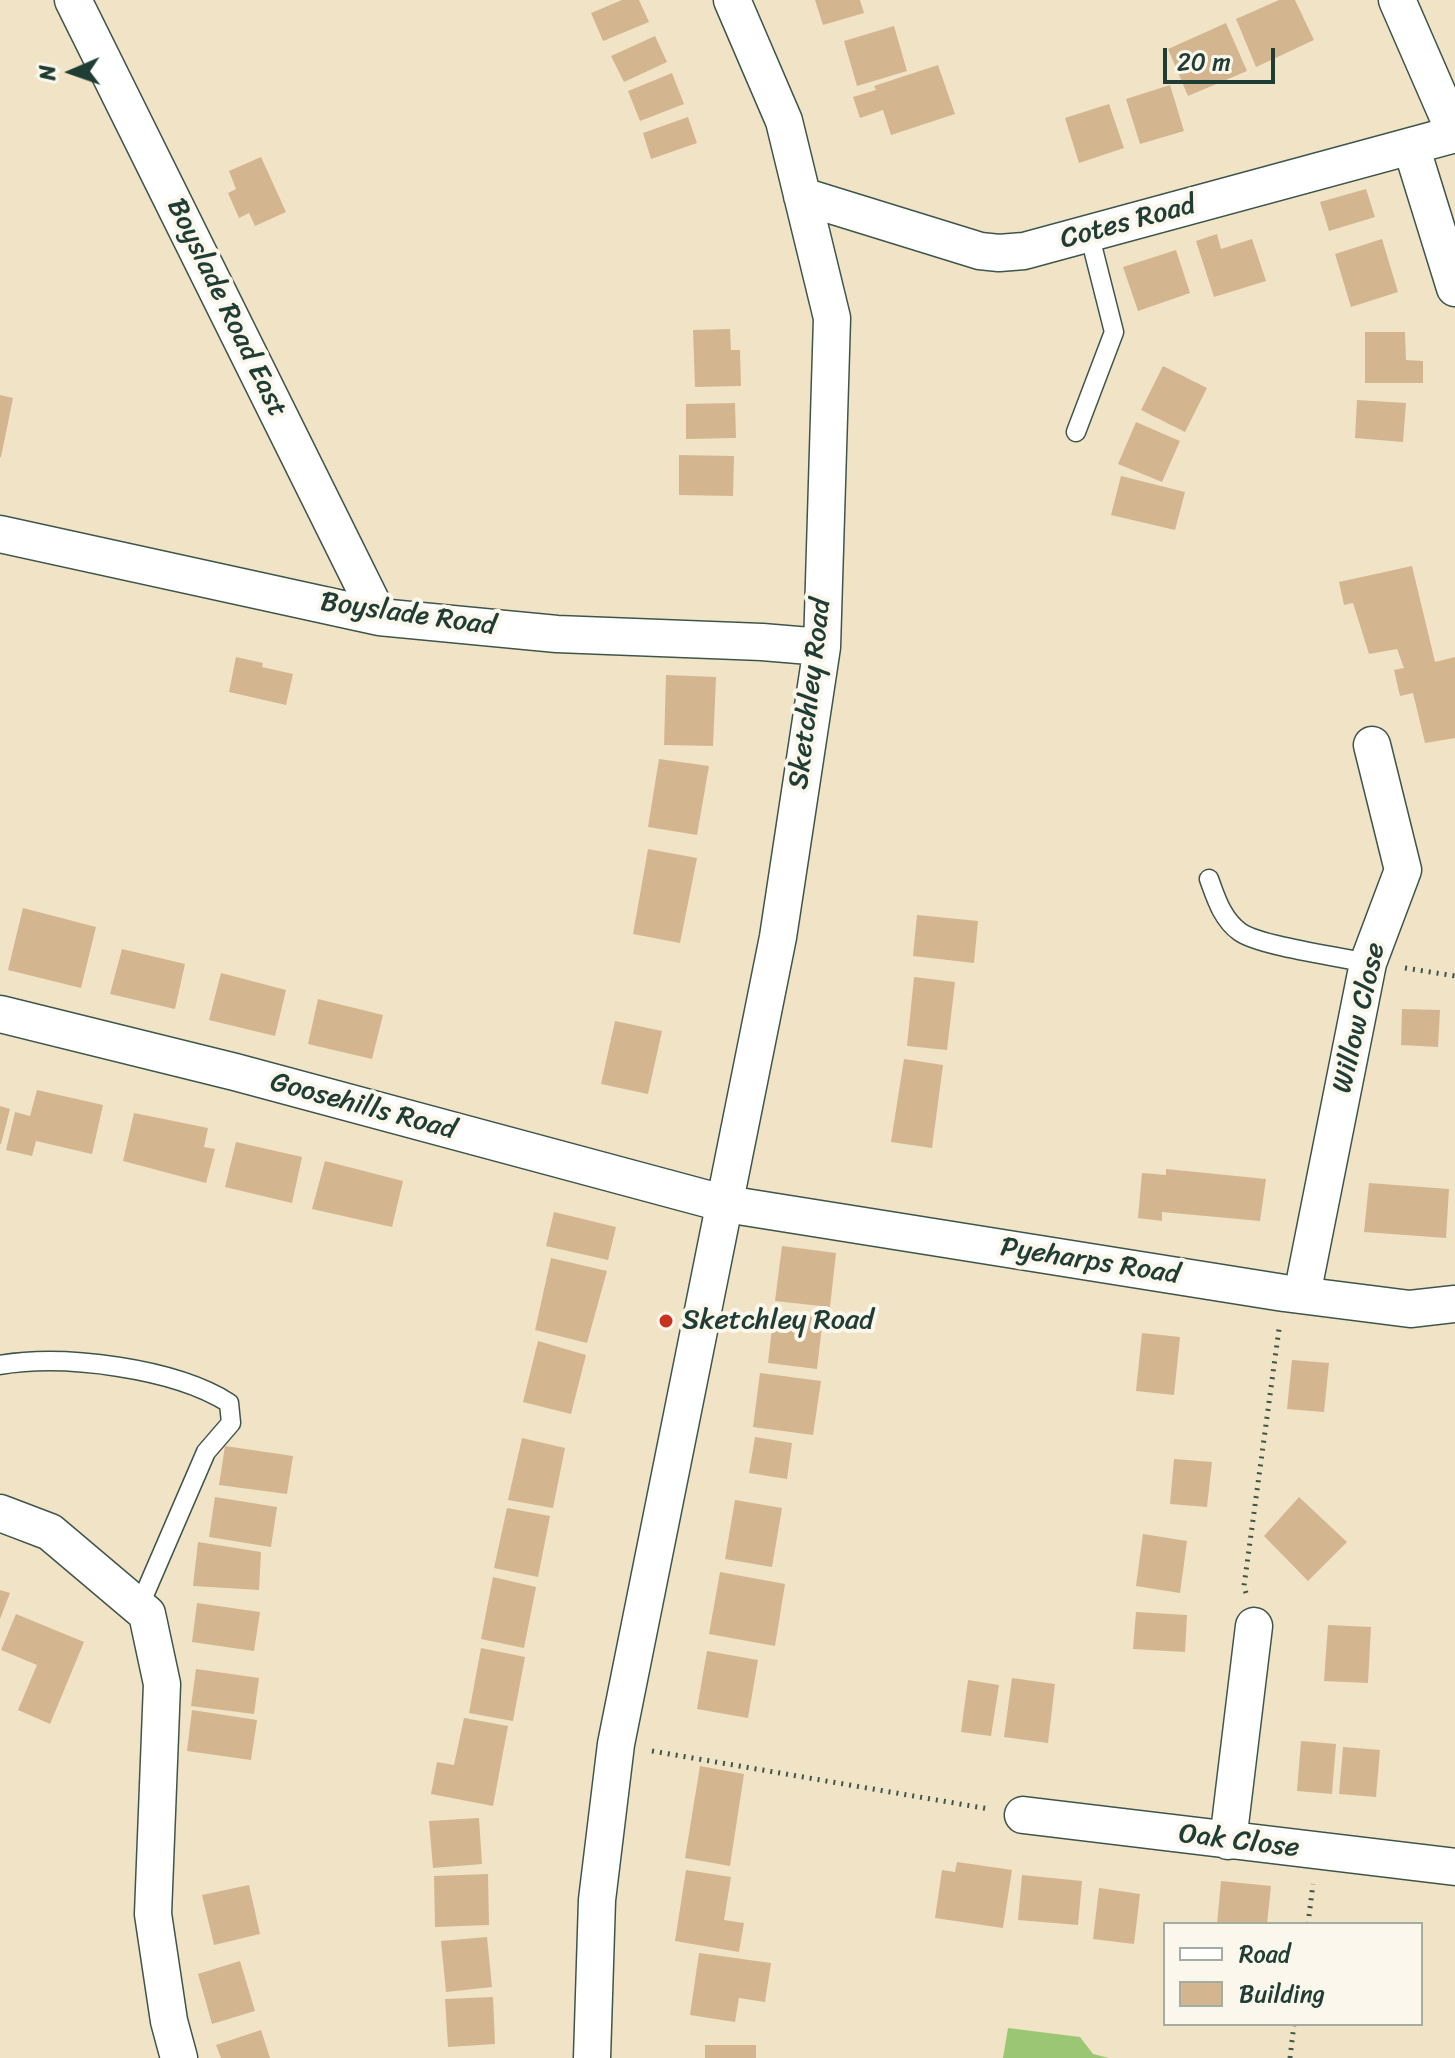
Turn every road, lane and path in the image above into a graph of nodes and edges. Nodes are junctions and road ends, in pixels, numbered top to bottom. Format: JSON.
{"nodes":[{"id":1,"x":73,"y":0,"type":"edge"},
{"id":2,"x":732,"y":0,"type":"edge"},
{"id":3,"x":1397,"y":0,"type":"edge"},
{"id":4,"x":1455,"y":133,"type":"edge"},
{"id":5,"x":1411,"y":146,"type":"junction"},
{"id":6,"x":802,"y":196,"type":"junction"},
{"id":7,"x":1089,"y":233,"type":"junction"},
{"id":8,"x":1455,"y":288,"type":"edge"},
{"id":9,"x":1076,"y":432,"type":"dead end"},
{"id":10,"x":0,"y":534,"type":"edge"},
{"id":11,"x":379,"y":617,"type":"junction"},
{"id":12,"x":822,"y":647,"type":"junction"},
{"id":13,"x":1372,"y":745,"type":"dead end"},
{"id":14,"x":1209,"y":879,"type":"dead end"},
{"id":15,"x":1368,"y":963,"type":"junction"},
{"id":16,"x":1455,"y":976,"type":"edge"},
{"id":17,"x":0,"y":1014,"type":"edge"},
{"id":18,"x":726,"y":1204,"type":"junction"},
{"id":19,"x":1293,"y":1294,"type":"junction"},
{"id":20,"x":1455,"y":1304,"type":"edge"},
{"id":21,"x":0,"y":1365,"type":"edge"},
{"id":22,"x":0,"y":1513,"type":"edge"},
{"id":23,"x":139,"y":1607,"type":"junction"},
{"id":24,"x":1254,"y":1626,"type":"joint"},
{"id":25,"x":616,"y":1744,"type":"junction"},
{"id":26,"x":1023,"y":1815,"type":"joint"},
{"id":27,"x":1228,"y":1841,"type":"junction"},
{"id":28,"x":1455,"y":1867,"type":"edge"},
{"id":29,"x":1294,"y":2026,"type":"edge"},
{"id":30,"x":179,"y":2058,"type":"edge"},
{"id":31,"x":592,"y":2058,"type":"edge"},
{"id":32,"x":1290,"y":2058,"type":"edge"}],
"edges":[{"from":1,"to":11,"type":"street","name":"Boyslade Road East"},
{"from":2,"to":6,"type":"street","name":"Sketchley Road"},
{"from":3,"to":4,"type":"street"},
{"from":4,"to":5,"type":"street","name":"Cotes Road"},
{"from":5,"to":7,"type":"street","name":"Cotes Road"},
{"from":5,"to":8,"type":"street"},
{"from":6,"to":7,"type":"street","name":"Cotes Road"},
{"from":6,"to":12,"type":"street","name":"Sketchley Road"},
{"from":7,"to":9,"type":"lane"},
{"from":10,"to":11,"type":"street","name":"Boyslade Road"},
{"from":11,"to":12,"type":"street","name":"Boyslade Road"},
{"from":12,"to":18,"type":"street","name":"Sketchley Road"},
{"from":13,"to":15,"type":"street","name":"Willow Close"},
{"from":14,"to":15,"type":"lane"},
{"from":15,"to":16,"type":"path"},
{"from":15,"to":19,"type":"street","name":"Willow Close"},
{"from":17,"to":18,"type":"street","name":"Goosehills Road"},
{"from":18,"to":19,"type":"street","name":"Pyeharps Road"},
{"from":18,"to":25,"type":"street","name":"Sketchley Road"},
{"from":19,"to":20,"type":"street","name":"Pyeharps Road"},
{"from":19,"to":24,"type":"path"},
{"from":21,"to":23,"type":"lane"},
{"from":22,"to":23,"type":"street"},
{"from":23,"to":30,"type":"street"},
{"from":24,"to":27,"type":"street"},
{"from":25,"to":26,"type":"path"},
{"from":25,"to":31,"type":"street","name":"Sketchley Road"},
{"from":26,"to":27,"type":"street","name":"Oak Close"},
{"from":27,"to":28,"type":"street","name":"Oak Close"},
{"from":29,"to":32,"type":"path"}]}
